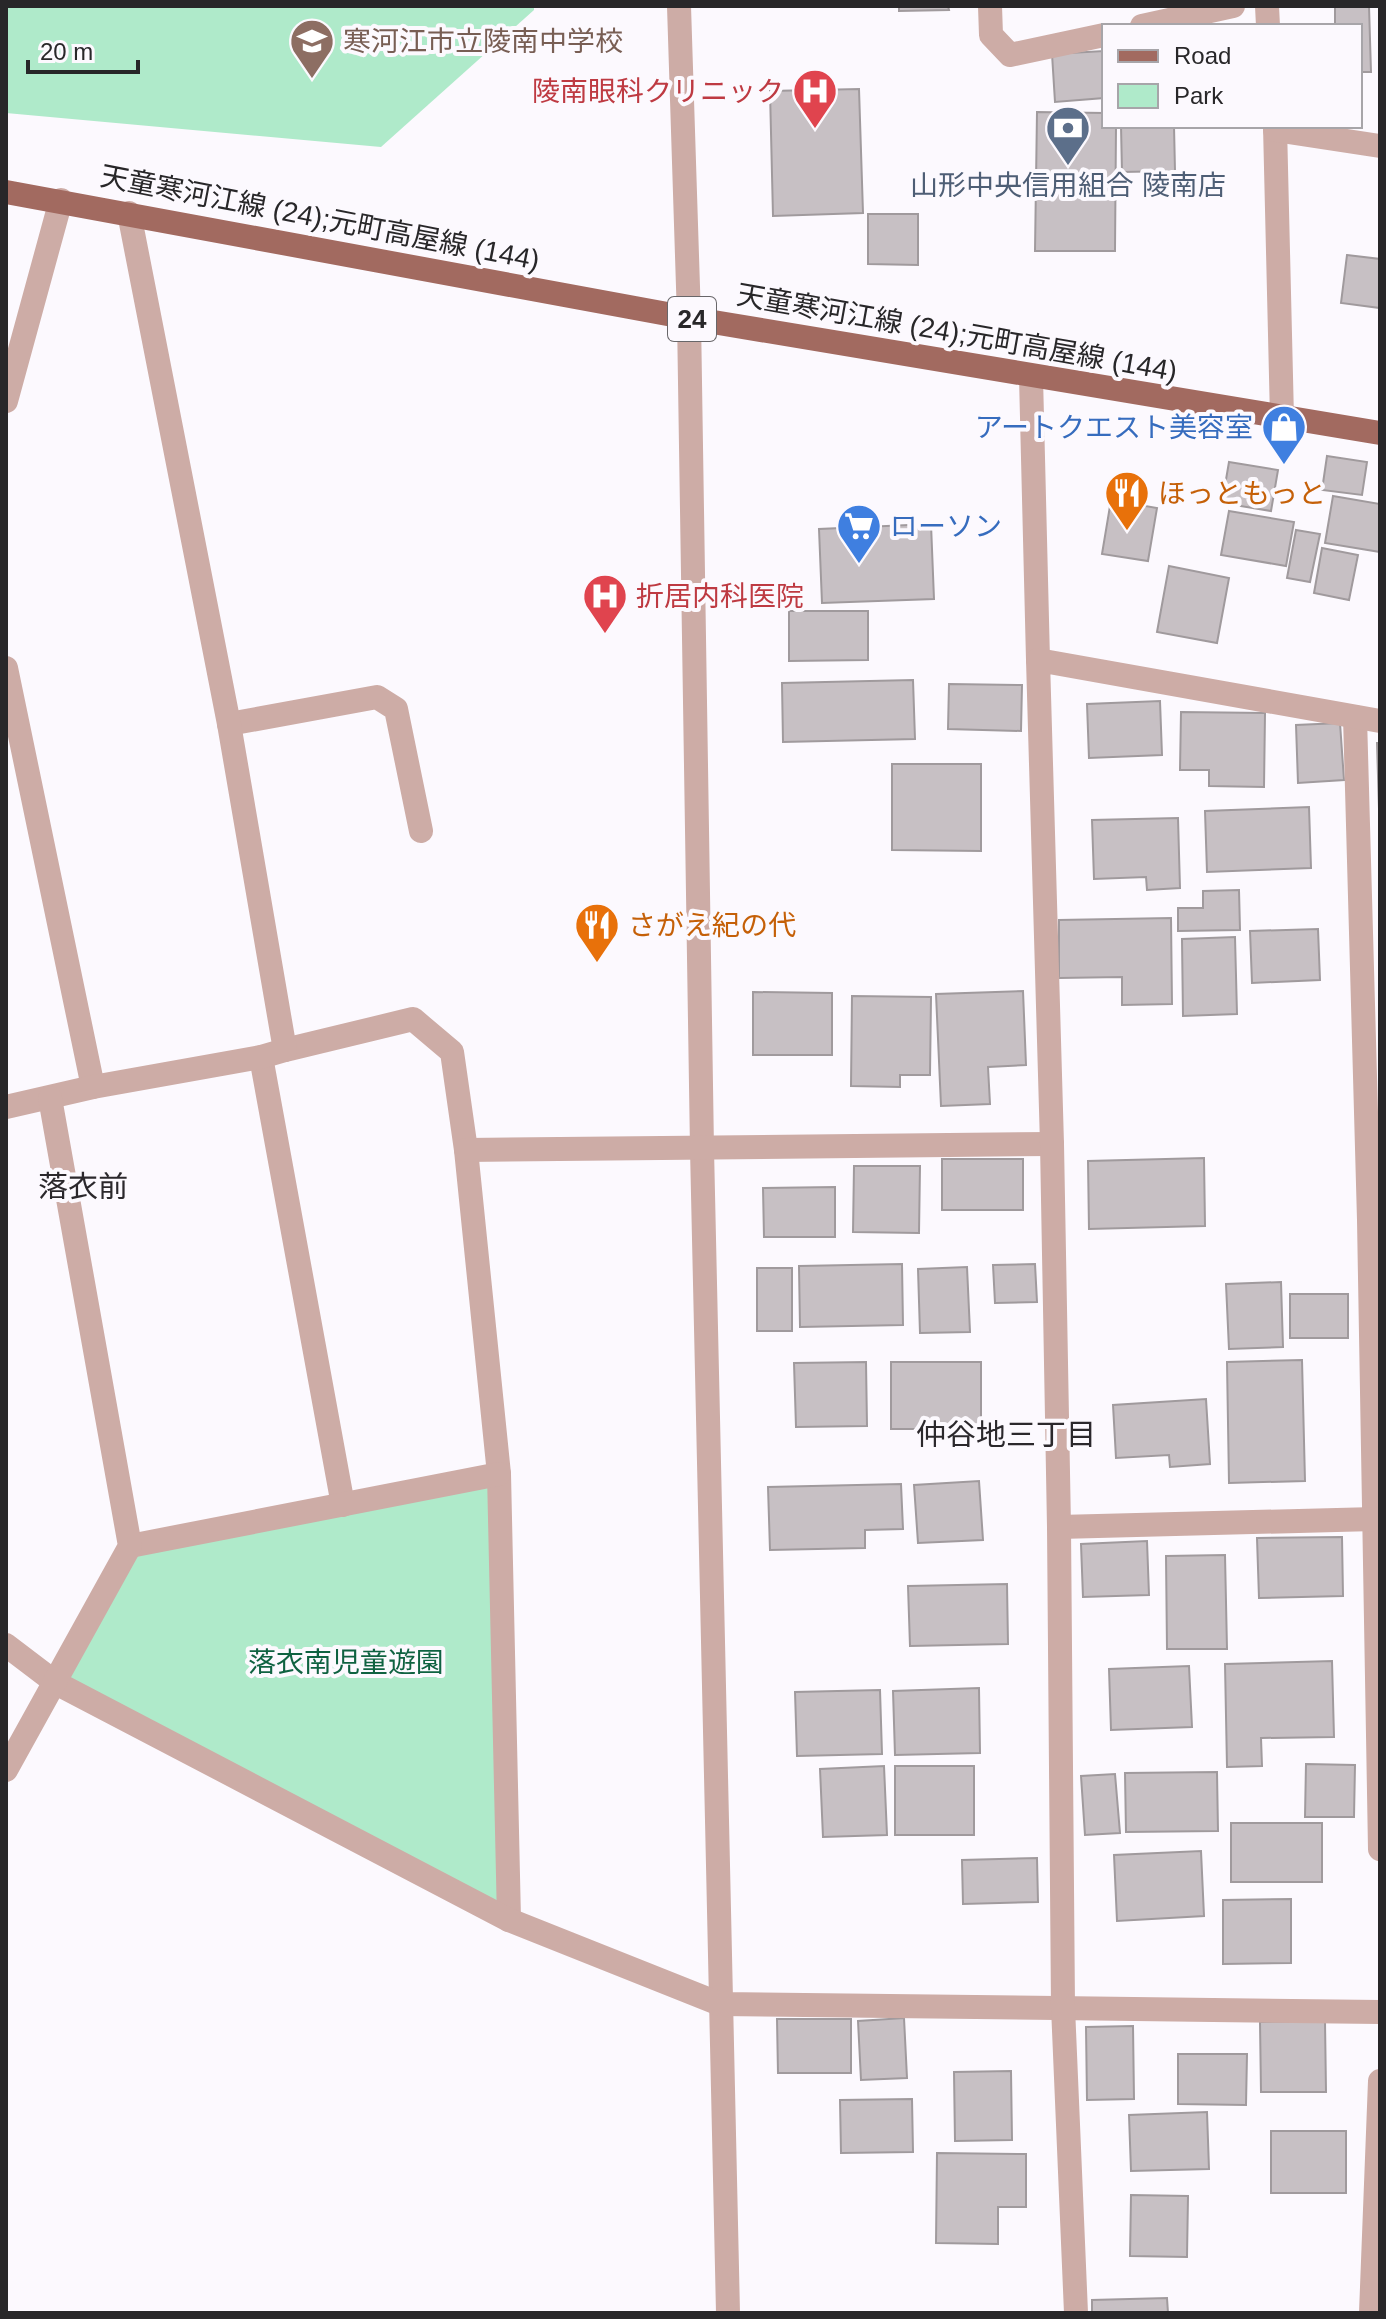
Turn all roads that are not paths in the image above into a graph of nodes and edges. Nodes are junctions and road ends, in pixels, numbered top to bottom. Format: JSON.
{"nodes":[{"id":1,"x":679,"y":6,"type":"edge"},
{"id":2,"x":990,"y":6,"type":"edge"},
{"id":3,"x":1233,"y":6,"type":"edge"},
{"id":4,"x":1151,"y":24,"type":"edge"},
{"id":5,"x":1102,"y":35,"type":"edge"},
{"id":6,"x":1275,"y":128,"type":"edge"},
{"id":7,"x":1380,"y":146,"type":"edge"},
{"id":8,"x":6,"y":192,"type":"edge"},
{"id":9,"x":61,"y":200,"type":"junction"},
{"id":10,"x":129,"y":213,"type":"junction"},
{"id":11,"x":689,"y":318,"type":"junction"},
{"id":12,"x":1031,"y":377,"type":"junction"},
{"id":13,"x":6,"y":401,"type":"edge"},
{"id":14,"x":1282,"y":418,"type":"junction"},
{"id":15,"x":1380,"y":433,"type":"edge"},
{"id":16,"x":1038,"y":660,"type":"junction"},
{"id":17,"x":6,"y":668,"type":"edge"},
{"id":18,"x":1355,"y":717,"type":"junction"},
{"id":19,"x":1380,"y":721,"type":"edge"},
{"id":20,"x":229,"y":724,"type":"junction"},
{"id":21,"x":421,"y":831,"type":"dead end"},
{"id":22,"x":285,"y":1050,"type":"junction"},
{"id":23,"x":261,"y":1057,"type":"junction"},
{"id":24,"x":93,"y":1087,"type":"junction"},
{"id":25,"x":50,"y":1098,"type":"junction"},
{"id":26,"x":6,"y":1107,"type":"edge"},
{"id":27,"x":1052,"y":1144,"type":"junction"},
{"id":28,"x":702,"y":1149,"type":"junction"},
{"id":29,"x":466,"y":1150,"type":"junction"},
{"id":30,"x":1375,"y":1220,"type":"edge"},
{"id":31,"x":499,"y":1474,"type":"junction"},
{"id":32,"x":343,"y":1505,"type":"junction"},
{"id":33,"x":1375,"y":1519,"type":"junction"},
{"id":34,"x":1059,"y":1527,"type":"junction"},
{"id":35,"x":130,"y":1546,"type":"junction"},
{"id":36,"x":6,"y":1645,"type":"edge"},
{"id":37,"x":56,"y":1683,"type":"junction"},
{"id":38,"x":6,"y":1770,"type":"edge"},
{"id":39,"x":1380,"y":1849,"type":"edge"},
{"id":40,"x":509,"y":1920,"type":"junction"},
{"id":41,"x":720,"y":2004,"type":"junction"},
{"id":42,"x":1063,"y":2007,"type":"junction"},
{"id":43,"x":1380,"y":2012,"type":"edge"},
{"id":44,"x":1380,"y":2081,"type":"edge"},
{"id":45,"x":728,"y":2313,"type":"edge"},
{"id":46,"x":1076,"y":2313,"type":"edge"},
{"id":47,"x":1371,"y":2313,"type":"edge"}],
"edges":[{"from":1,"to":11,"type":"street"},
{"from":2,"to":5,"type":"street"},
{"from":3,"to":4,"type":"street"},
{"from":6,"to":7,"type":"street"},
{"from":6,"to":14,"type":"street"},
{"from":8,"to":9,"type":"main road","name":"天童寒河江線 (24);元町高屋線 (144)","number":"24"},
{"from":9,"to":10,"type":"main road","name":"天童寒河江線 (24);元町高屋線 (144)","number":"24"},
{"from":9,"to":13,"type":"street"},
{"from":10,"to":11,"type":"main road","name":"天童寒河江線 (24);元町高屋線 (144)","number":"24"},
{"from":10,"to":20,"type":"street"},
{"from":11,"to":12,"type":"main road","name":"天童寒河江線 (24);元町高屋線 (144)","number":"24"},
{"from":11,"to":28,"type":"street"},
{"from":12,"to":14,"type":"main road","name":"天童寒河江線 (24);元町高屋線 (144)","number":"24"},
{"from":12,"to":16,"type":"street"},
{"from":14,"to":15,"type":"main road","name":"天童寒河江線 (24);元町高屋線 (144)","number":"24"},
{"from":16,"to":18,"type":"street"},
{"from":16,"to":27,"type":"street"},
{"from":17,"to":24,"type":"street"},
{"from":18,"to":19,"type":"street"},
{"from":18,"to":30,"type":"street"},
{"from":20,"to":21,"type":"street"},
{"from":20,"to":22,"type":"street"},
{"from":22,"to":23,"type":"street"},
{"from":22,"to":29,"type":"street"},
{"from":23,"to":24,"type":"street"},
{"from":23,"to":32,"type":"street"},
{"from":24,"to":25,"type":"street"},
{"from":25,"to":26,"type":"street"},
{"from":25,"to":35,"type":"street"},
{"from":27,"to":28,"type":"street"},
{"from":27,"to":34,"type":"street"},
{"from":28,"to":29,"type":"street"},
{"from":28,"to":41,"type":"street"},
{"from":29,"to":31,"type":"street"},
{"from":30,"to":33,"type":"street"},
{"from":31,"to":32,"type":"street"},
{"from":31,"to":40,"type":"street"},
{"from":32,"to":35,"type":"street"},
{"from":33,"to":34,"type":"street"},
{"from":33,"to":39,"type":"street"},
{"from":34,"to":42,"type":"street"},
{"from":35,"to":37,"type":"street"},
{"from":36,"to":37,"type":"street"},
{"from":37,"to":38,"type":"street"},
{"from":37,"to":40,"type":"street"},
{"from":40,"to":41,"type":"street"},
{"from":41,"to":42,"type":"street"},
{"from":41,"to":45,"type":"street"},
{"from":42,"to":43,"type":"street"},
{"from":42,"to":46,"type":"street"},
{"from":44,"to":47,"type":"street"}]}
